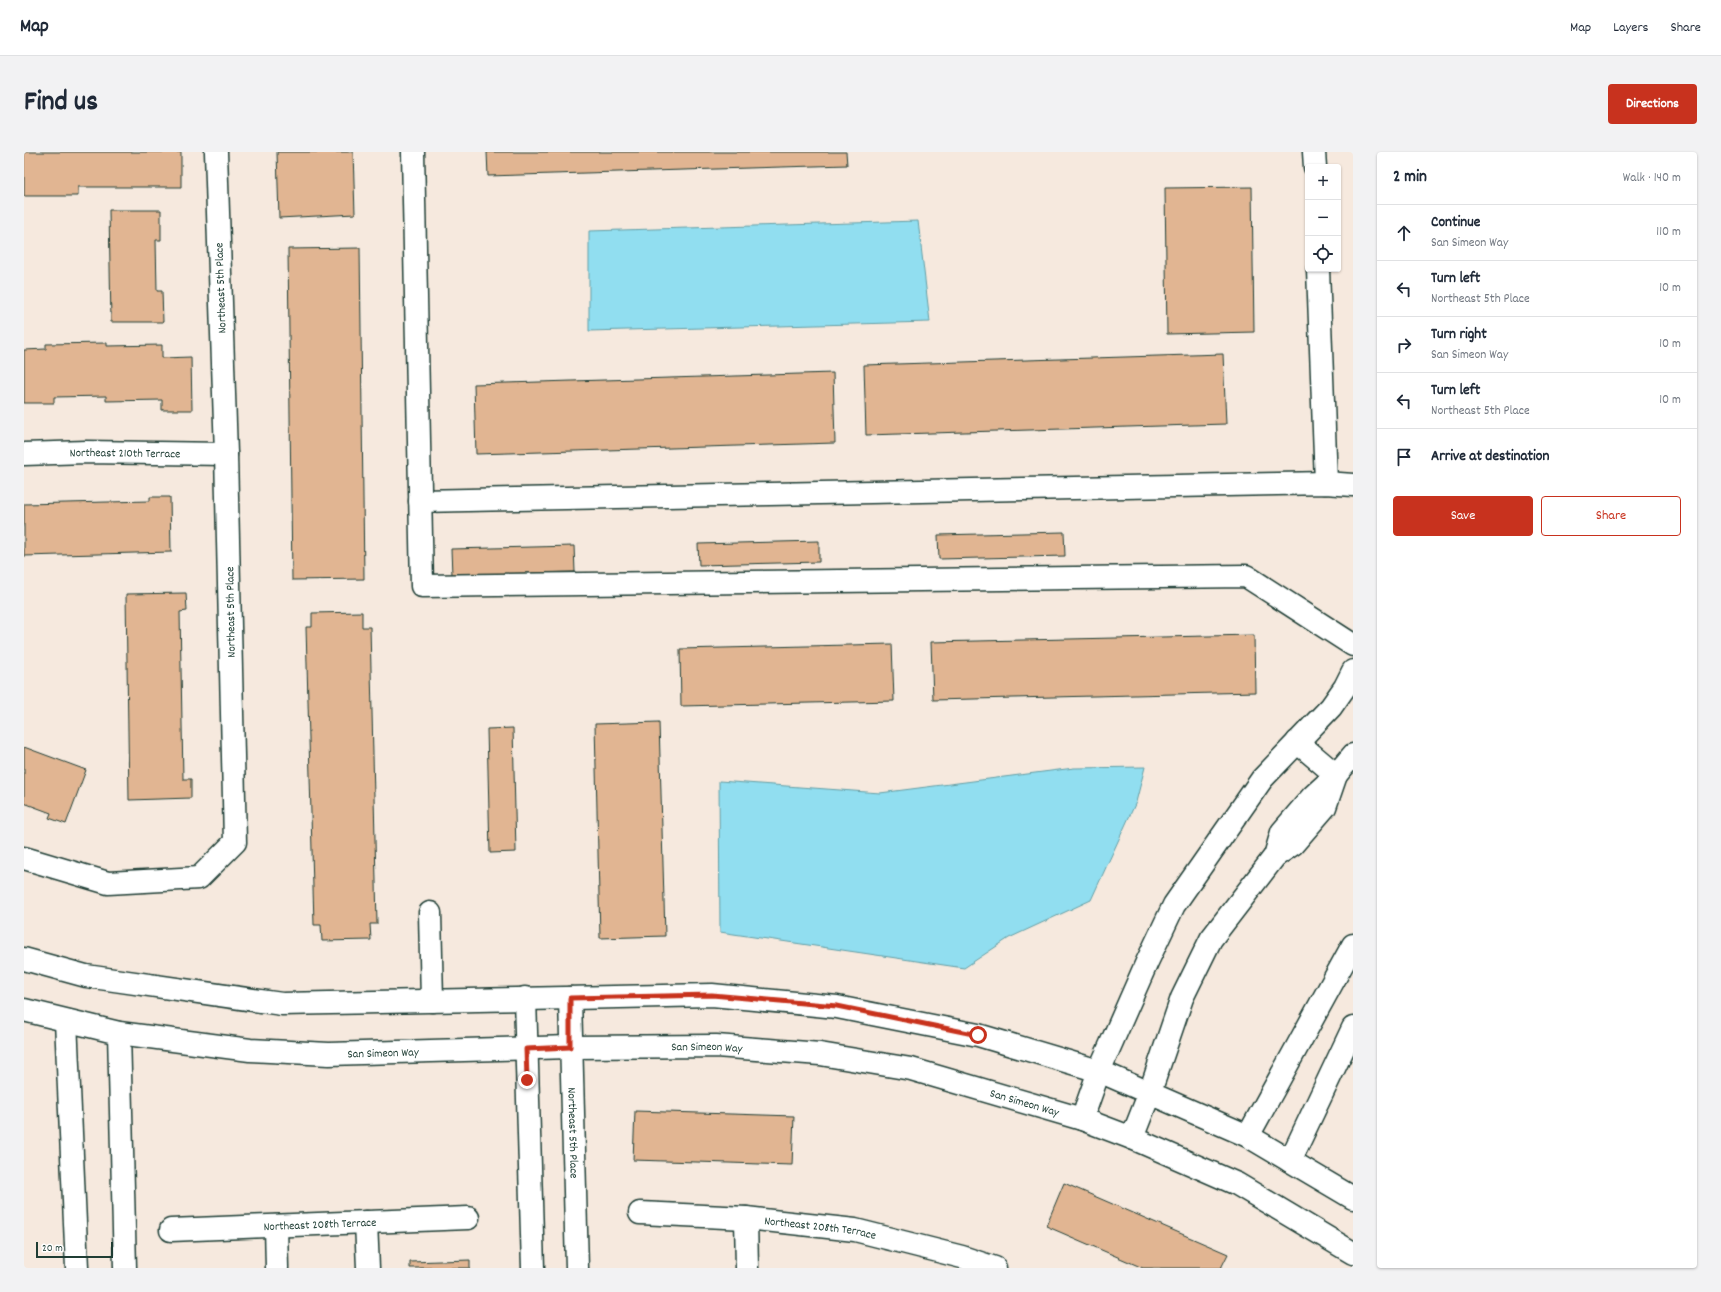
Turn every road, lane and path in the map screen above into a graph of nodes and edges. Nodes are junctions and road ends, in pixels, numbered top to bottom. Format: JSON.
{"nodes":[{"id":1,"x":216,"y":152,"type":"edge"},
{"id":2,"x":413,"y":152,"type":"edge"},
{"id":3,"x":1314,"y":152,"type":"edge"},
{"id":4,"x":1315,"y":164,"type":"edge"},
{"id":5,"x":1318,"y":272,"type":"edge"},
{"id":6,"x":24,"y":454,"type":"edge"},
{"id":7,"x":226,"y":454,"type":"junction"},
{"id":8,"x":1326,"y":483,"type":"junction"},
{"id":9,"x":1353,"y":485,"type":"edge"},
{"id":10,"x":420,"y":501,"type":"junction"},
{"id":11,"x":1353,"y":645,"type":"edge"},
{"id":12,"x":1353,"y":671,"type":"edge"},
{"id":13,"x":1297,"y":742,"type":"junction"},
{"id":14,"x":1353,"y":754,"type":"edge"},
{"id":15,"x":1336,"y":775,"type":"junction"},
{"id":16,"x":24,"y":858,"type":"edge"},
{"id":17,"x":430,"y":913,"type":"dead end"},
{"id":18,"x":1352,"y":949,"type":"edge"},
{"id":19,"x":24,"y":959,"type":"edge"},
{"id":20,"x":525,"y":998,"type":"junction"},
{"id":21,"x":570,"y":998,"type":"junction"},
{"id":22,"x":432,"y":1001,"type":"junction"},
{"id":23,"x":24,"y":1010,"type":"edge"},
{"id":24,"x":66,"y":1021,"type":"junction"},
{"id":25,"x":1353,"y":1028,"type":"edge"},
{"id":26,"x":119,"y":1033,"type":"junction"},
{"id":27,"x":570,"y":1047,"type":"junction"},
{"id":28,"x":526,"y":1049,"type":"junction"},
{"id":29,"x":1099,"y":1071,"type":"junction"},
{"id":30,"x":1150,"y":1092,"type":"junction"},
{"id":31,"x":1082,"y":1119,"type":"junction"},
{"id":32,"x":1248,"y":1136,"type":"junction"},
{"id":33,"x":1132,"y":1138,"type":"junction"},
{"id":34,"x":1290,"y":1161,"type":"junction"},
{"id":35,"x":1353,"y":1198,"type":"edge"},
{"id":36,"x":640,"y":1213,"type":"dead end"},
{"id":37,"x":468,"y":1218,"type":"dead end"},
{"id":38,"x":746,"y":1218,"type":"junction"},
{"id":39,"x":366,"y":1222,"type":"junction"},
{"id":40,"x":276,"y":1226,"type":"junction"},
{"id":41,"x":171,"y":1230,"type":"dead end"},
{"id":42,"x":1353,"y":1253,"type":"edge"},
{"id":43,"x":77,"y":1268,"type":"edge"},
{"id":44,"x":125,"y":1268,"type":"edge"},
{"id":45,"x":277,"y":1268,"type":"edge"},
{"id":46,"x":368,"y":1268,"type":"edge"},
{"id":47,"x":533,"y":1268,"type":"edge"},
{"id":48,"x":577,"y":1268,"type":"edge"},
{"id":49,"x":747,"y":1268,"type":"edge"},
{"id":50,"x":995,"y":1268,"type":"edge"}],
"edges":[{"from":1,"to":7,"type":"street","name":"Northeast 5th Place"},
{"from":2,"to":10,"type":"street"},
{"from":3,"to":4,"type":"street"},
{"from":5,"to":8,"type":"street"},
{"from":6,"to":7,"type":"street","name":"Northeast 210th Terrace"},
{"from":7,"to":16,"type":"street","name":"Northeast 5th Place"},
{"from":8,"to":9,"type":"street"},
{"from":8,"to":10,"type":"street"},
{"from":10,"to":11,"type":"street"},
{"from":12,"to":13,"type":"street"},
{"from":13,"to":15,"type":"street"},
{"from":13,"to":29,"type":"street"},
{"from":14,"to":15,"type":"street"},
{"from":15,"to":30,"type":"street"},
{"from":17,"to":22,"type":"street"},
{"from":18,"to":32,"type":"street"},
{"from":19,"to":22,"type":"street"},
{"from":20,"to":21,"type":"street"},
{"from":20,"to":22,"type":"street"},
{"from":20,"to":28,"type":"street"},
{"from":21,"to":27,"type":"street","name":"Northeast 5th Place"},
{"from":21,"to":29,"type":"street"},
{"from":23,"to":24,"type":"street","name":"San Simeon Way"},
{"from":24,"to":26,"type":"street","name":"San Simeon Way"},
{"from":24,"to":43,"type":"street"},
{"from":25,"to":34,"type":"street"},
{"from":26,"to":28,"type":"street","name":"San Simeon Way"},
{"from":26,"to":44,"type":"street"},
{"from":27,"to":28,"type":"street","name":"San Simeon Way"},
{"from":27,"to":31,"type":"street","name":"San Simeon Way"},
{"from":27,"to":48,"type":"street","name":"Northeast 5th Place"},
{"from":28,"to":47,"type":"street"},
{"from":29,"to":30,"type":"street"},
{"from":29,"to":31,"type":"street"},
{"from":30,"to":32,"type":"street"},
{"from":30,"to":33,"type":"street"},
{"from":31,"to":33,"type":"street","name":"San Simeon Way"},
{"from":32,"to":34,"type":"street"},
{"from":33,"to":42,"type":"street","name":"San Simeon Way"},
{"from":34,"to":35,"type":"street"},
{"from":36,"to":38,"type":"street","name":"Northeast 208th Terrace"},
{"from":37,"to":39,"type":"street","name":"Northeast 208th Terrace"},
{"from":38,"to":49,"type":"street"},
{"from":38,"to":50,"type":"street","name":"Northeast 208th Terrace"},
{"from":39,"to":40,"type":"street","name":"Northeast 208th Terrace"},
{"from":39,"to":46,"type":"street"},
{"from":40,"to":41,"type":"street","name":"Northeast 208th Terrace"},
{"from":40,"to":45,"type":"street"}]}
